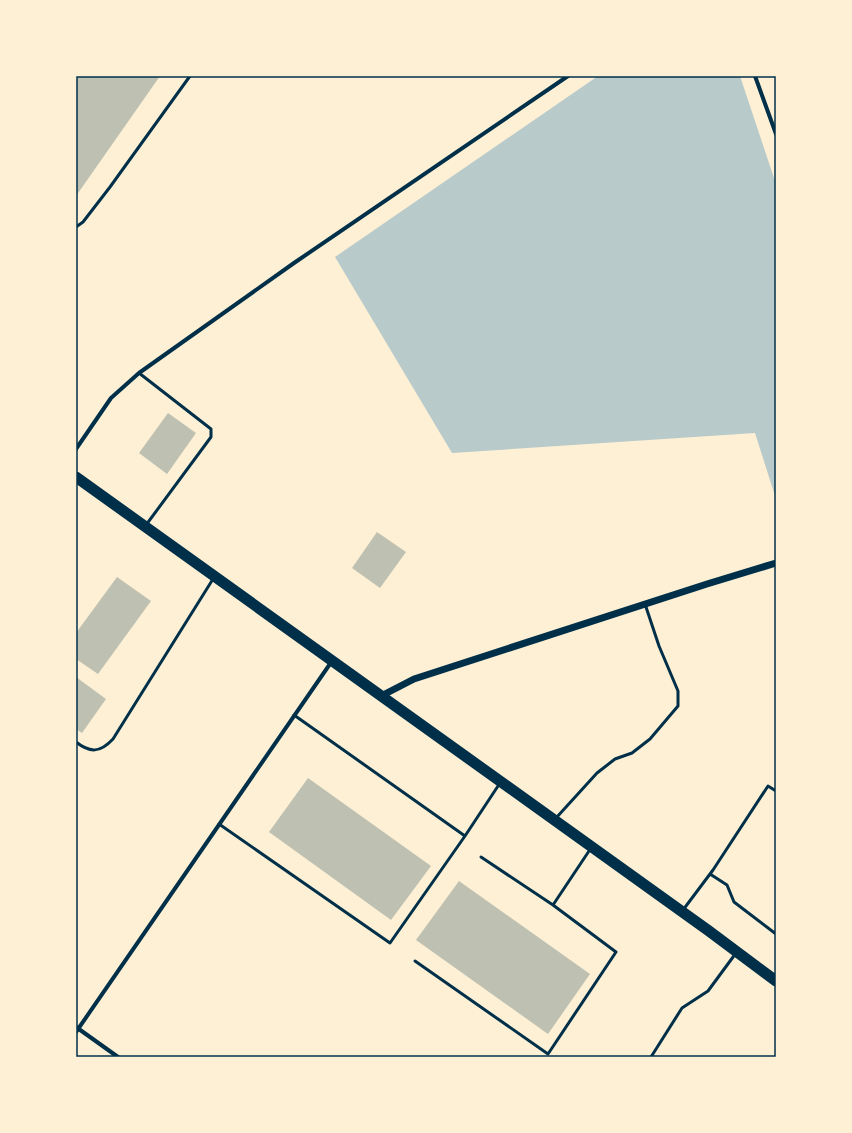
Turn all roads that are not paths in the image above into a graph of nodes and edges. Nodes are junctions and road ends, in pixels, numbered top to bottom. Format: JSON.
{"nodes":[{"id":1,"x":190,"y":76,"type":"edge"},
{"id":2,"x":568,"y":76,"type":"edge"},
{"id":3,"x":755,"y":76,"type":"edge"},
{"id":4,"x":776,"y":134,"type":"edge"},
{"id":5,"x":76,"y":227,"type":"edge"},
{"id":6,"x":140,"y":373,"type":"junction"},
{"id":7,"x":76,"y":449,"type":"edge"},
{"id":8,"x":76,"y":477,"type":"edge"},
{"id":9,"x":145,"y":526,"type":"junction"},
{"id":10,"x":776,"y":563,"type":"edge"},
{"id":11,"x":215,"y":576,"type":"junction"},
{"id":12,"x":645,"y":604,"type":"junction"},
{"id":13,"x":332,"y":660,"type":"junction"},
{"id":14,"x":381,"y":696,"type":"junction"},
{"id":15,"x":294,"y":715,"type":"junction"},
{"id":16,"x":76,"y":742,"type":"edge"},
{"id":17,"x":501,"y":782,"type":"junction"},
{"id":18,"x":776,"y":792,"type":"edge"},
{"id":19,"x":554,"y":820,"type":"junction"},
{"id":20,"x":219,"y":824,"type":"junction"},
{"id":21,"x":465,"y":836,"type":"junction"},
{"id":22,"x":592,"y":846,"type":"junction"},
{"id":23,"x":481,"y":857,"type":"dead end"},
{"id":24,"x":710,"y":874,"type":"junction"},
{"id":25,"x":553,"y":905,"type":"junction"},
{"id":26,"x":682,"y":911,"type":"junction"},
{"id":27,"x":776,"y":934,"type":"edge"},
{"id":28,"x":737,"y":952,"type":"junction"},
{"id":29,"x":415,"y":961,"type":"dead end"},
{"id":30,"x":776,"y":981,"type":"edge"},
{"id":31,"x":77,"y":1029,"type":"edge"},
{"id":32,"x":118,"y":1057,"type":"edge"},
{"id":33,"x":651,"y":1057,"type":"edge"}],
"edges":[{"from":1,"to":5,"type":"lane"},
{"from":2,"to":6,"type":"street"},
{"from":3,"to":4,"type":"street"},
{"from":6,"to":7,"type":"street"},
{"from":6,"to":9,"type":"lane"},
{"from":8,"to":9,"type":"highway"},
{"from":9,"to":11,"type":"highway"},
{"from":10,"to":12,"type":"street"},
{"from":11,"to":13,"type":"highway"},
{"from":11,"to":16,"type":"lane"},
{"from":12,"to":14,"type":"street"},
{"from":12,"to":19,"type":"lane"},
{"from":13,"to":14,"type":"highway"},
{"from":13,"to":15,"type":"street"},
{"from":14,"to":17,"type":"highway"},
{"from":15,"to":20,"type":"street"},
{"from":15,"to":21,"type":"lane"},
{"from":17,"to":19,"type":"highway"},
{"from":17,"to":21,"type":"lane"},
{"from":18,"to":24,"type":"lane"},
{"from":19,"to":22,"type":"highway"},
{"from":20,"to":21,"type":"lane"},
{"from":20,"to":31,"type":"street"},
{"from":22,"to":25,"type":"lane"},
{"from":22,"to":26,"type":"highway"},
{"from":23,"to":25,"type":"lane"},
{"from":24,"to":26,"type":"lane"},
{"from":24,"to":27,"type":"lane"},
{"from":25,"to":29,"type":"lane"},
{"from":26,"to":28,"type":"highway"},
{"from":28,"to":30,"type":"highway"},
{"from":28,"to":33,"type":"lane"},
{"from":31,"to":32,"type":"street"}]}
